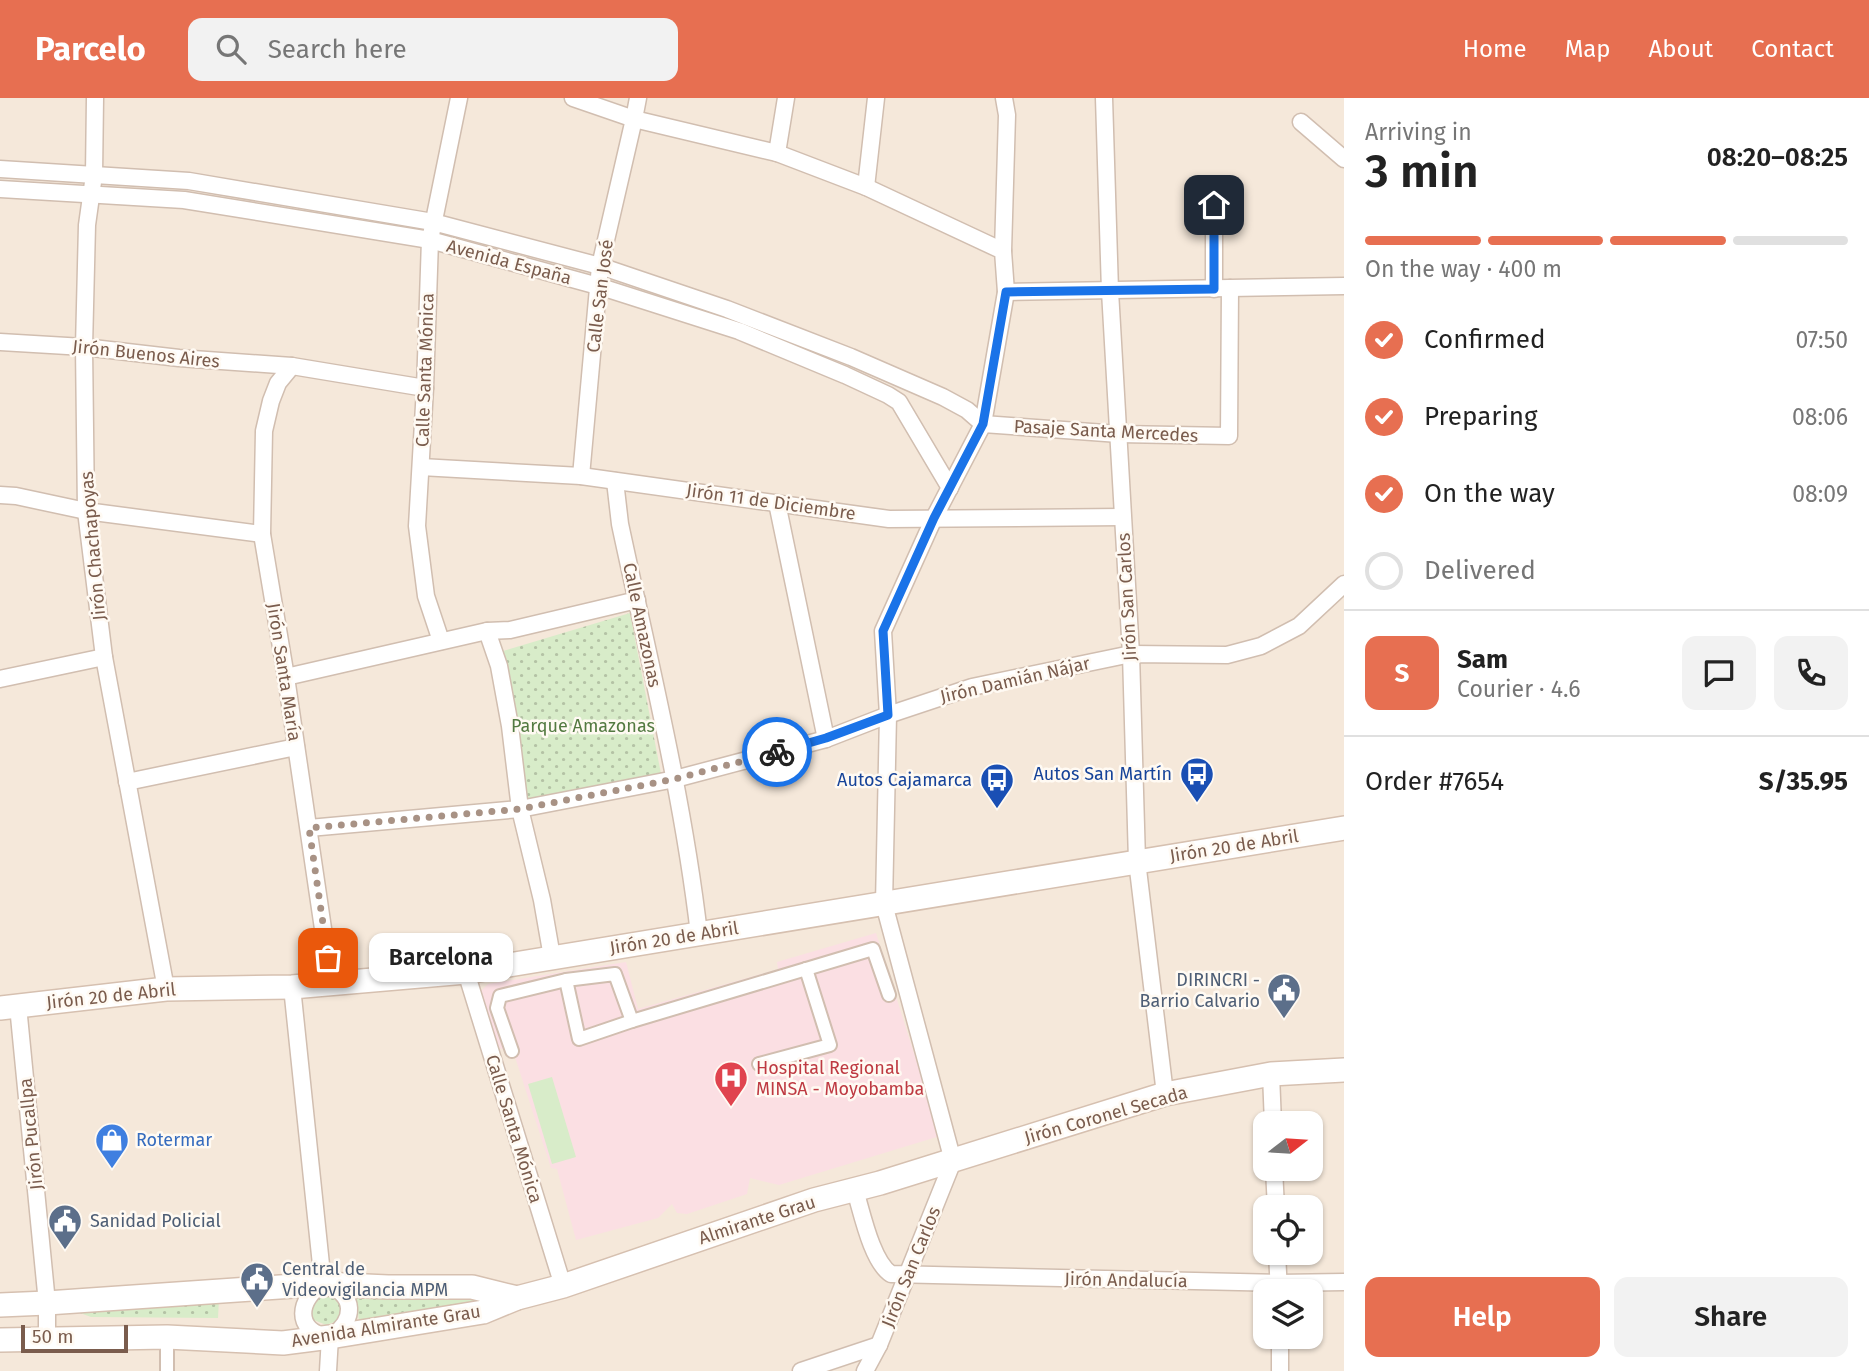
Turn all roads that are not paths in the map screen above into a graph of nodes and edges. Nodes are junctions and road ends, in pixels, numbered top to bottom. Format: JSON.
{"nodes":[{"id":1,"x":95,"y":98,"type":"edge"},
{"id":2,"x":459,"y":98,"type":"edge"},
{"id":3,"x":573,"y":98,"type":"edge"},
{"id":4,"x":638,"y":98,"type":"edge"},
{"id":5,"x":786,"y":98,"type":"edge"},
{"id":6,"x":876,"y":98,"type":"edge"},
{"id":7,"x":1004,"y":98,"type":"edge"},
{"id":8,"x":1104,"y":98,"type":"edge"},
{"id":9,"x":634,"y":119,"type":"junction"},
{"id":10,"x":1301,"y":122,"type":"dead end"},
{"id":11,"x":777,"y":153,"type":"junction"},
{"id":12,"x":1344,"y":159,"type":"edge"},
{"id":13,"x":0,"y":169,"type":"edge"},
{"id":14,"x":94,"y":175,"type":"junction"},
{"id":15,"x":866,"y":187,"type":"junction"},
{"id":16,"x":0,"y":189,"type":"edge"},
{"id":17,"x":91,"y":194,"type":"junction"},
{"id":18,"x":1214,"y":205,"type":"dead end"},
{"id":19,"x":433,"y":222,"type":"junction"},
{"id":20,"x":430,"y":240,"type":"junction"},
{"id":21,"x":1003,"y":251,"type":"junction"},
{"id":22,"x":600,"y":266,"type":"junction"},
{"id":23,"x":598,"y":286,"type":"junction"},
{"id":24,"x":1344,"y":286,"type":"edge"},
{"id":25,"x":1222,"y":288,"type":"junction"},
{"id":26,"x":1110,"y":291,"type":"junction"},
{"id":27,"x":1006,"y":292,"type":"junction"},
{"id":28,"x":754,"y":328,"type":"junction"},
{"id":29,"x":0,"y":342,"type":"edge"},
{"id":30,"x":84,"y":347,"type":"junction"},
{"id":31,"x":292,"y":366,"type":"junction"},
{"id":32,"x":425,"y":388,"type":"junction"},
{"id":33,"x":983,"y":424,"type":"junction"},
{"id":34,"x":1119,"y":434,"type":"junction"},
{"id":35,"x":421,"y":467,"type":"junction"},
{"id":36,"x":581,"y":476,"type":"junction"},
{"id":37,"x":615,"y":481,"type":"junction"},
{"id":38,"x":950,"y":488,"type":"junction"},
{"id":39,"x":0,"y":495,"type":"edge"},
{"id":40,"x":777,"y":502,"type":"junction"},
{"id":41,"x":86,"y":511,"type":"junction"},
{"id":42,"x":1122,"y":517,"type":"junction"},
{"id":43,"x":934,"y":518,"type":"junction"},
{"id":44,"x":262,"y":534,"type":"junction"},
{"id":45,"x":1344,"y":584,"type":"edge"},
{"id":46,"x":636,"y":600,"type":"junction"},
{"id":47,"x":487,"y":631,"type":"junction"},
{"id":48,"x":441,"y":641,"type":"junction"},
{"id":49,"x":1131,"y":654,"type":"junction"},
{"id":50,"x":104,"y":657,"type":"junction"},
{"id":51,"x":286,"y":677,"type":"junction"},
{"id":52,"x":0,"y":679,"type":"edge"},
{"id":53,"x":888,"y":715,"type":"junction"},
{"id":54,"x":826,"y":738,"type":"junction"},
{"id":55,"x":296,"y":747,"type":"junction"},
{"id":56,"x":675,"y":779,"type":"junction"},
{"id":57,"x":127,"y":782,"type":"junction"},
{"id":58,"x":520,"y":809,"type":"junction"},
{"id":59,"x":309,"y":828,"type":"junction"},
{"id":60,"x":1344,"y":828,"type":"edge"},
{"id":61,"x":1136,"y":862,"type":"junction"},
{"id":62,"x":884,"y":904,"type":"junction"},
{"id":63,"x":699,"y":934,"type":"junction"},
{"id":64,"x":552,"y":957,"type":"junction"},
{"id":65,"x":806,"y":969,"type":"junction"},
{"id":66,"x":466,"y":972,"type":"junction"},
{"id":67,"x":566,"y":980,"type":"junction"},
{"id":68,"x":331,"y":984,"type":"junction"},
{"id":69,"x":292,"y":987,"type":"junction"},
{"id":70,"x":166,"y":989,"type":"junction"},
{"id":71,"x":888,"y":995,"type":"dead end"},
{"id":72,"x":9,"y":1007,"type":"edge"},
{"id":73,"x":632,"y":1021,"type":"junction"},
{"id":74,"x":512,"y":1051,"type":"dead end"},
{"id":75,"x":760,"y":1064,"type":"dead end"},
{"id":76,"x":1344,"y":1070,"type":"edge"},
{"id":77,"x":1271,"y":1074,"type":"junction"},
{"id":78,"x":1165,"y":1094,"type":"junction"},
{"id":79,"x":1272,"y":1111,"type":"edge"},
{"id":80,"x":953,"y":1161,"type":"junction"},
{"id":81,"x":855,"y":1191,"type":"junction"},
{"id":82,"x":908,"y":1275,"type":"junction"},
{"id":83,"x":1344,"y":1282,"type":"edge"},
{"id":84,"x":323,"y":1284,"type":"junction"},
{"id":85,"x":1323,"y":1284,"type":"edge"},
{"id":86,"x":563,"y":1286,"type":"junction"},
{"id":87,"x":1253,"y":1286,"type":"edge"},
{"id":88,"x":517,"y":1298,"type":"junction"},
{"id":89,"x":47,"y":1303,"type":"junction"},
{"id":90,"x":0,"y":1304,"type":"edge"},
{"id":91,"x":167,"y":1337,"type":"junction"},
{"id":92,"x":330,"y":1337,"type":"junction"},
{"id":93,"x":0,"y":1340,"type":"edge"},
{"id":94,"x":47,"y":1340,"type":"junction"},
{"id":95,"x":879,"y":1345,"type":"junction"},
{"id":96,"x":1280,"y":1349,"type":"edge"},
{"id":97,"x":167,"y":1371,"type":"edge"},
{"id":98,"x":328,"y":1371,"type":"edge"},
{"id":99,"x":801,"y":1371,"type":"edge"},
{"id":100,"x":865,"y":1371,"type":"edge"},
{"id":101,"x":1280,"y":1371,"type":"edge"}],
"edges":[{"from":1,"to":14,"type":"street","name":"Jirón Chachapoyas"},
{"from":2,"to":19,"type":"street","name":"Calle Santa Mónica"},
{"from":3,"to":9,"type":"street"},
{"from":4,"to":9,"type":"street","name":"Calle San José"},
{"from":5,"to":11,"type":"street"},
{"from":6,"to":15,"type":"street"},
{"from":7,"to":21,"type":"street"},
{"from":8,"to":26,"type":"street","name":"Jirón San Carlos"},
{"from":9,"to":11,"type":"street"},
{"from":9,"to":22,"type":"street","name":"Calle San José"},
{"from":10,"to":12,"type":"street"},
{"from":11,"to":15,"type":"street"},
{"from":13,"to":14,"type":"street","name":"Avenida España"},
{"from":14,"to":17,"type":"street","name":"Jirón Chachapoyas"},
{"from":14,"to":19,"type":"street","name":"Avenida España"},
{"from":15,"to":21,"type":"street"},
{"from":16,"to":17,"type":"street","name":"Avenida España"},
{"from":17,"to":20,"type":"street","name":"Avenida España"},
{"from":17,"to":30,"type":"street","name":"Jirón Chachapoyas"},
{"from":18,"to":25,"type":"street"},
{"from":19,"to":20,"type":"street","name":"Calle Santa Mónica"},
{"from":19,"to":22,"type":"street","name":"Avenida España"},
{"from":20,"to":23,"type":"street","name":"Avenida España"},
{"from":20,"to":32,"type":"street","name":"Calle Santa Mónica"},
{"from":21,"to":27,"type":"street"},
{"from":22,"to":23,"type":"street","name":"Calle San José"},
{"from":22,"to":28,"type":"street","name":"Avenida España"},
{"from":23,"to":28,"type":"street","name":"Avenida España"},
{"from":23,"to":36,"type":"street","name":"Calle San José"},
{"from":24,"to":25,"type":"street"},
{"from":25,"to":26,"type":"street"},
{"from":25,"to":34,"type":"street","name":"Pasaje Santa Mercedes"},
{"from":26,"to":27,"type":"street"},
{"from":26,"to":34,"type":"street","name":"Jirón San Carlos"},
{"from":27,"to":33,"type":"street"},
{"from":28,"to":33,"type":"street","name":"Avenida España"},
{"from":28,"to":38,"type":"street","name":"Avenida España"},
{"from":29,"to":30,"type":"street","name":"Jirón Buenos Aires"},
{"from":30,"to":31,"type":"street","name":"Jirón Buenos Aires"},
{"from":30,"to":41,"type":"street","name":"Jirón Chachapoyas"},
{"from":31,"to":32,"type":"street","name":"Jirón Buenos Aires"},
{"from":31,"to":44,"type":"street","name":"Jirón Santa María"},
{"from":32,"to":35,"type":"street","name":"Calle Santa Mónica"},
{"from":33,"to":34,"type":"street","name":"Pasaje Santa Mercedes"},
{"from":33,"to":38,"type":"street"},
{"from":34,"to":42,"type":"street","name":"Jirón San Carlos"},
{"from":35,"to":36,"type":"street","name":"Jirón 11 de Diciembre"},
{"from":35,"to":48,"type":"street","name":"Calle Santa Mónica"},
{"from":36,"to":37,"type":"street","name":"Jirón 11 de Diciembre"},
{"from":37,"to":40,"type":"street","name":"Jirón 11 de Diciembre"},
{"from":37,"to":46,"type":"street","name":"Calle Amazonas"},
{"from":38,"to":43,"type":"street"},
{"from":39,"to":41,"type":"street"},
{"from":40,"to":43,"type":"street","name":"Jirón 11 de Diciembre"},
{"from":40,"to":54,"type":"street"},
{"from":41,"to":44,"type":"street"},
{"from":41,"to":50,"type":"street","name":"Jirón Chachapoyas"},
{"from":42,"to":43,"type":"street","name":"Jirón 11 de Diciembre"},
{"from":42,"to":49,"type":"street","name":"Jirón San Carlos"},
{"from":43,"to":53,"type":"street"},
{"from":44,"to":51,"type":"street","name":"Jirón Santa María"},
{"from":45,"to":49,"type":"street","name":"Jirón Damián Nájar"},
{"from":46,"to":47,"type":"street"},
{"from":46,"to":56,"type":"street","name":"Calle Amazonas"},
{"from":47,"to":48,"type":"street"},
{"from":47,"to":58,"type":"street"},
{"from":48,"to":51,"type":"street"},
{"from":49,"to":53,"type":"street","name":"Jirón Damián Nájar"},
{"from":49,"to":61,"type":"street","name":"Jirón San Carlos"},
{"from":50,"to":52,"type":"street"},
{"from":50,"to":57,"type":"street","name":"Jirón Chachapoyas"},
{"from":51,"to":55,"type":"street","name":"Jirón Santa María"},
{"from":53,"to":54,"type":"street","name":"Jirón Damián Nájar"},
{"from":53,"to":62,"type":"street"},
{"from":54,"to":56,"type":"street","name":"Jirón Damián Nájar"},
{"from":55,"to":57,"type":"street"},
{"from":55,"to":59,"type":"street","name":"Jirón Santa María"},
{"from":56,"to":58,"type":"street"},
{"from":56,"to":63,"type":"street","name":"Calle Amazonas"},
{"from":57,"to":70,"type":"street","name":"Jirón Chachapoyas"},
{"from":58,"to":59,"type":"street"},
{"from":58,"to":64,"type":"street"},
{"from":59,"to":68,"type":"street","name":"Jirón Santa María"},
{"from":60,"to":61,"type":"main road","name":"Jirón 20 de Abril"},
{"from":61,"to":62,"type":"main road","name":"Jirón 20 de Abril"},
{"from":61,"to":78,"type":"street","name":"Jirón San Carlos"},
{"from":62,"to":63,"type":"main road","name":"Jirón 20 de Abril"},
{"from":62,"to":80,"type":"street"},
{"from":63,"to":64,"type":"main road","name":"Jirón 20 de Abril"},
{"from":64,"to":66,"type":"main road","name":"Jirón 20 de Abril"},
{"from":65,"to":71,"type":"street"},
{"from":65,"to":73,"type":"street"},
{"from":65,"to":75,"type":"street"},
{"from":66,"to":68,"type":"main road","name":"Jirón 20 de Abril"},
{"from":66,"to":86,"type":"street","name":"Calle Santa Mónica"},
{"from":67,"to":73,"type":"street"},
{"from":67,"to":73,"type":"street"},
{"from":67,"to":74,"type":"street"},
{"from":68,"to":69,"type":"main road","name":"Jirón 20 de Abril"},
{"from":69,"to":70,"type":"main road","name":"Jirón 20 de Abril"},
{"from":69,"to":84,"type":"street"},
{"from":70,"to":72,"type":"main road","name":"Jirón 20 de Abril"},
{"from":72,"to":89,"type":"street","name":"Jirón Pucallpa"},
{"from":76,"to":77,"type":"main road","name":"Jirón Coronel Secada"},
{"from":77,"to":78,"type":"main road","name":"Jirón Coronel Secada"},
{"from":77,"to":79,"type":"street"},
{"from":78,"to":80,"type":"main road","name":"Jirón Coronel Secada"},
{"from":80,"to":81,"type":"main road","name":"Almirante Grau"},
{"from":80,"to":82,"type":"street","name":"Jirón San Carlos"},
{"from":81,"to":82,"type":"street"},
{"from":81,"to":86,"type":"main road","name":"Almirante Grau"},
{"from":82,"to":87,"type":"street","name":"Jirón Andalucía"},
{"from":82,"to":95,"type":"street","name":"Jirón San Carlos"},
{"from":83,"to":85,"type":"street","name":"Jirón Andalucía"},
{"from":84,"to":88,"type":"main road","name":"Avenida Almirante Grau"},
{"from":84,"to":89,"type":"main road","name":"Avenida Almirante Grau"},
{"from":84,"to":92,"type":"street"},
{"from":84,"to":92,"type":"street"},
{"from":86,"to":88,"type":"main road","name":"Avenida Almirante Grau"},
{"from":88,"to":92,"type":"main road","name":"Avenida Almirante Grau"},
{"from":89,"to":90,"type":"main road","name":"Avenida Almirante Grau"},
{"from":89,"to":94,"type":"street","name":"Jirón Pucallpa"},
{"from":91,"to":92,"type":"main road","name":"Avenida Almirante Grau"},
{"from":91,"to":94,"type":"main road","name":"Avenida Almirante Grau"},
{"from":91,"to":97,"type":"street"},
{"from":92,"to":98,"type":"street"},
{"from":93,"to":94,"type":"main road","name":"Avenida Almirante Grau"},
{"from":95,"to":99,"type":"street"},
{"from":95,"to":100,"type":"street","name":"Jirón San Carlos"},
{"from":96,"to":101,"type":"street"}]}
